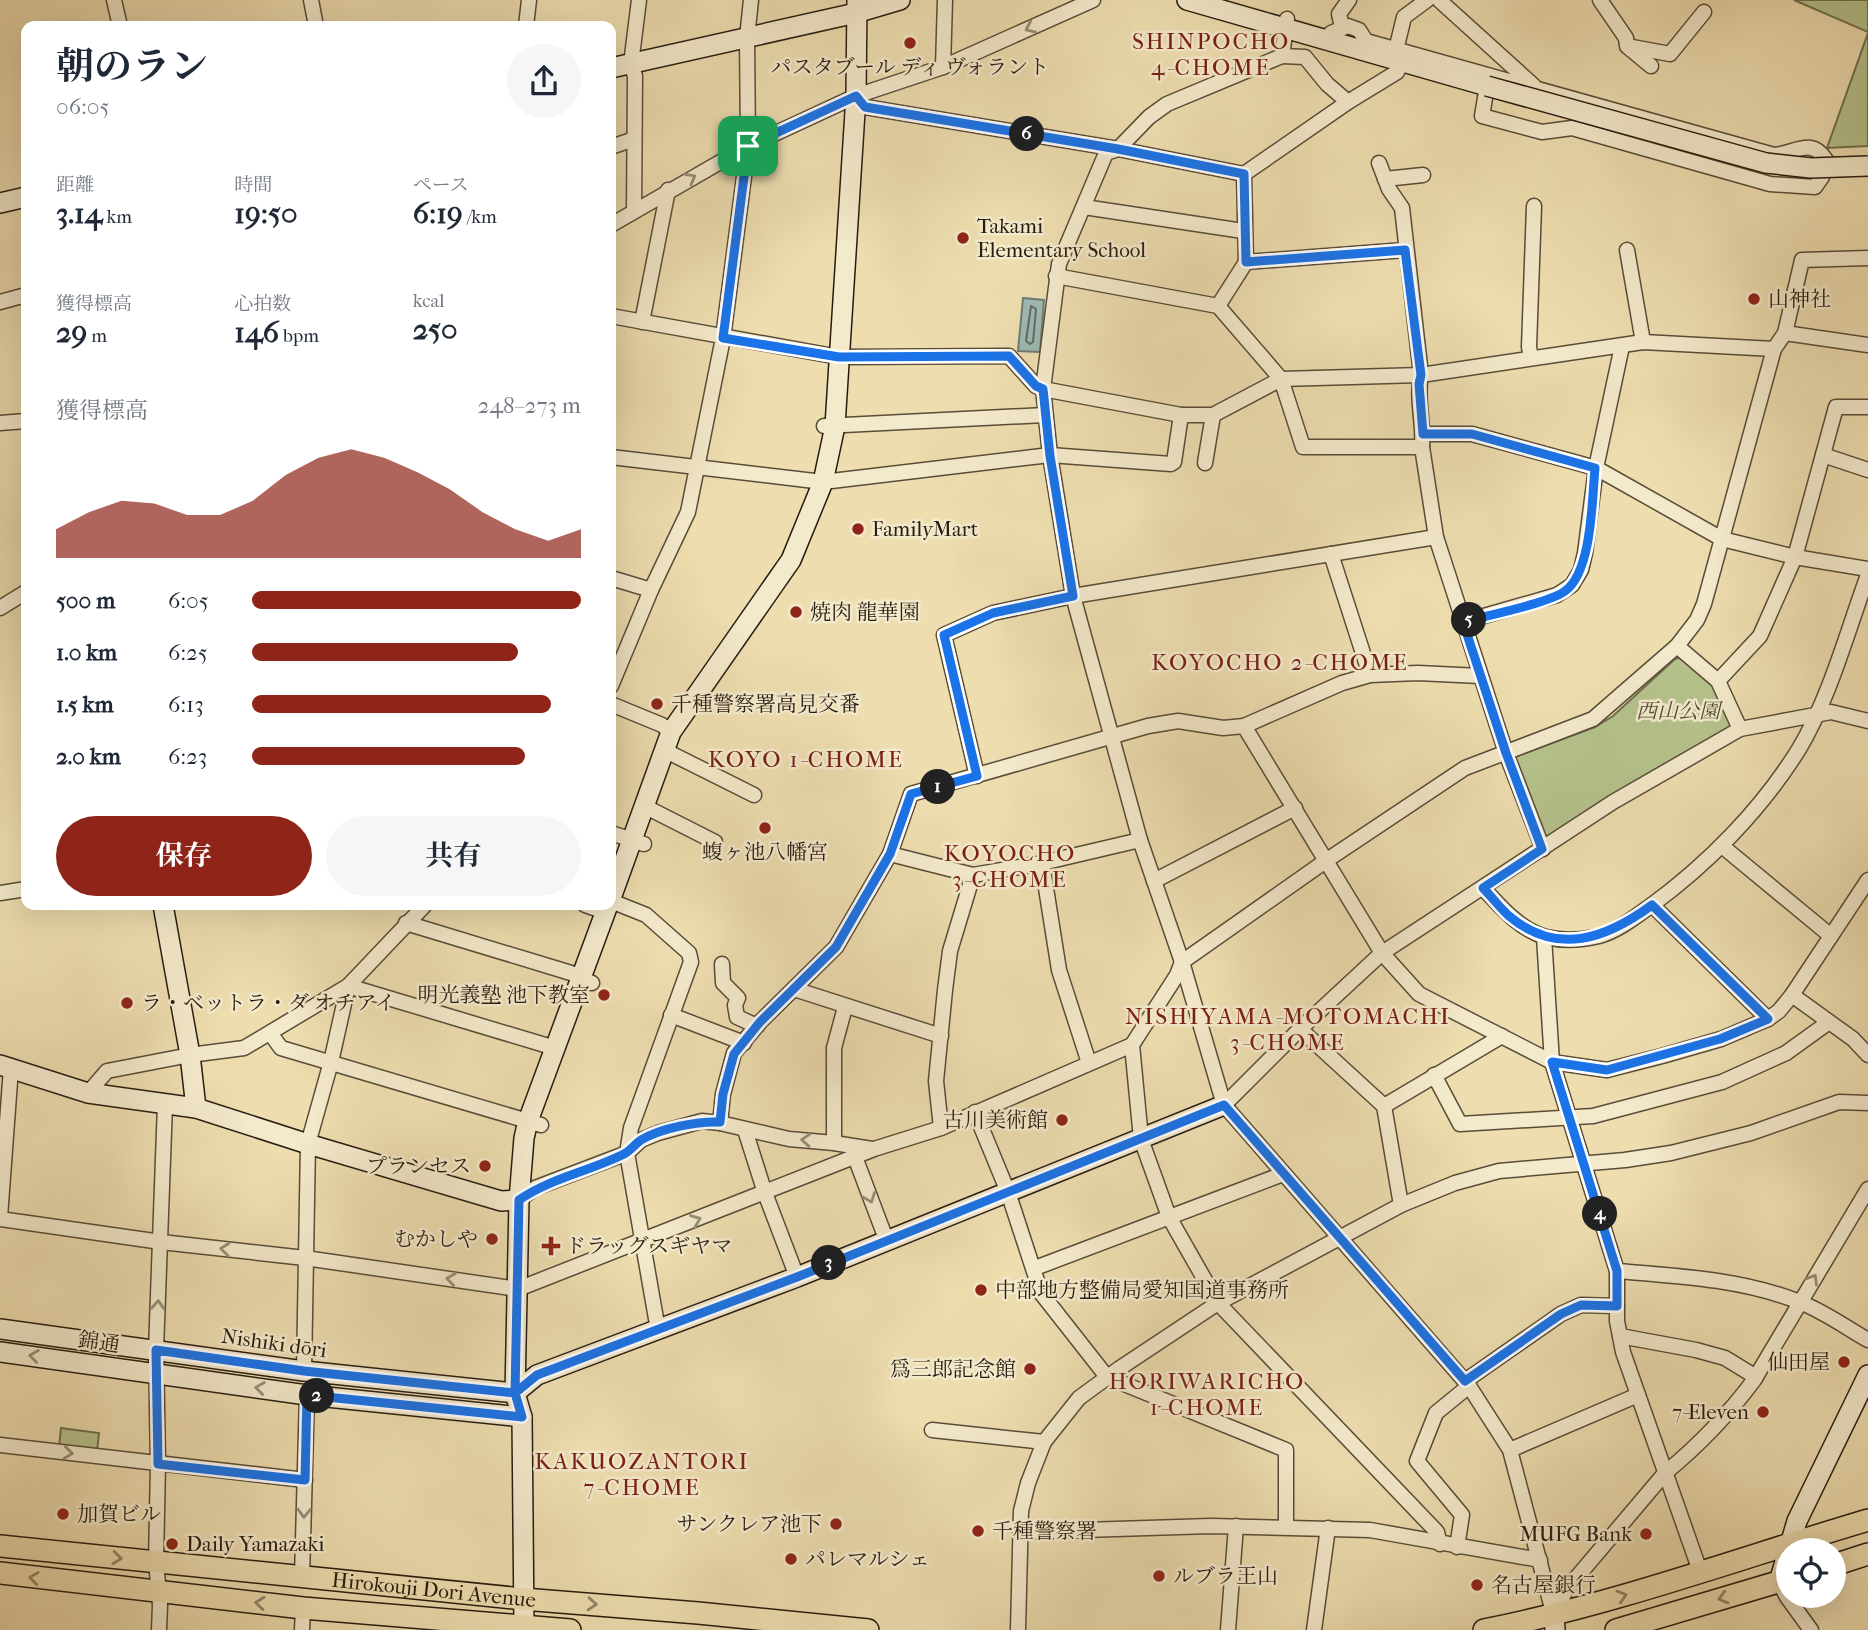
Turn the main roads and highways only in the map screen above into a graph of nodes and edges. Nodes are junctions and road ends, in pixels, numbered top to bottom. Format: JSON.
{"nodes":[{"id":1,"x":1868,"y":1520,"type":"edge"},
{"id":2,"x":0,"y":1546,"type":"edge"},
{"id":3,"x":1868,"y":1554,"type":"edge"},
{"id":4,"x":1846,"y":1560,"type":"edge"},
{"id":5,"x":0,"y":1573,"type":"edge"},
{"id":6,"x":1776,"y":1582,"type":"edge"},
{"id":7,"x":1554,"y":1623,"type":"edge"},
{"id":8,"x":524,"y":1628,"type":"edge"},
{"id":9,"x":570,"y":1630,"type":"edge"},
{"id":10,"x":868,"y":1630,"type":"edge"},
{"id":11,"x":1484,"y":1630,"type":"edge"},
{"id":12,"x":1616,"y":1630,"type":"edge"}],
"edges":[{"from":7,"to":1,"type":"main road","one_way":true},
{"from":2,"to":10,"type":"main road","name":"Hirokouji Dori Avenue","one_way":true},
{"from":3,"to":4,"type":"main road"},
{"from":8,"to":5,"type":"main road","name":"Hirokouji Dori Avenue","one_way":true},
{"from":6,"to":12,"type":"main road","one_way":true},
{"from":7,"to":11,"type":"main road"},
{"from":8,"to":9,"type":"main road","name":"Hirokouji Dori Avenue"}]}
